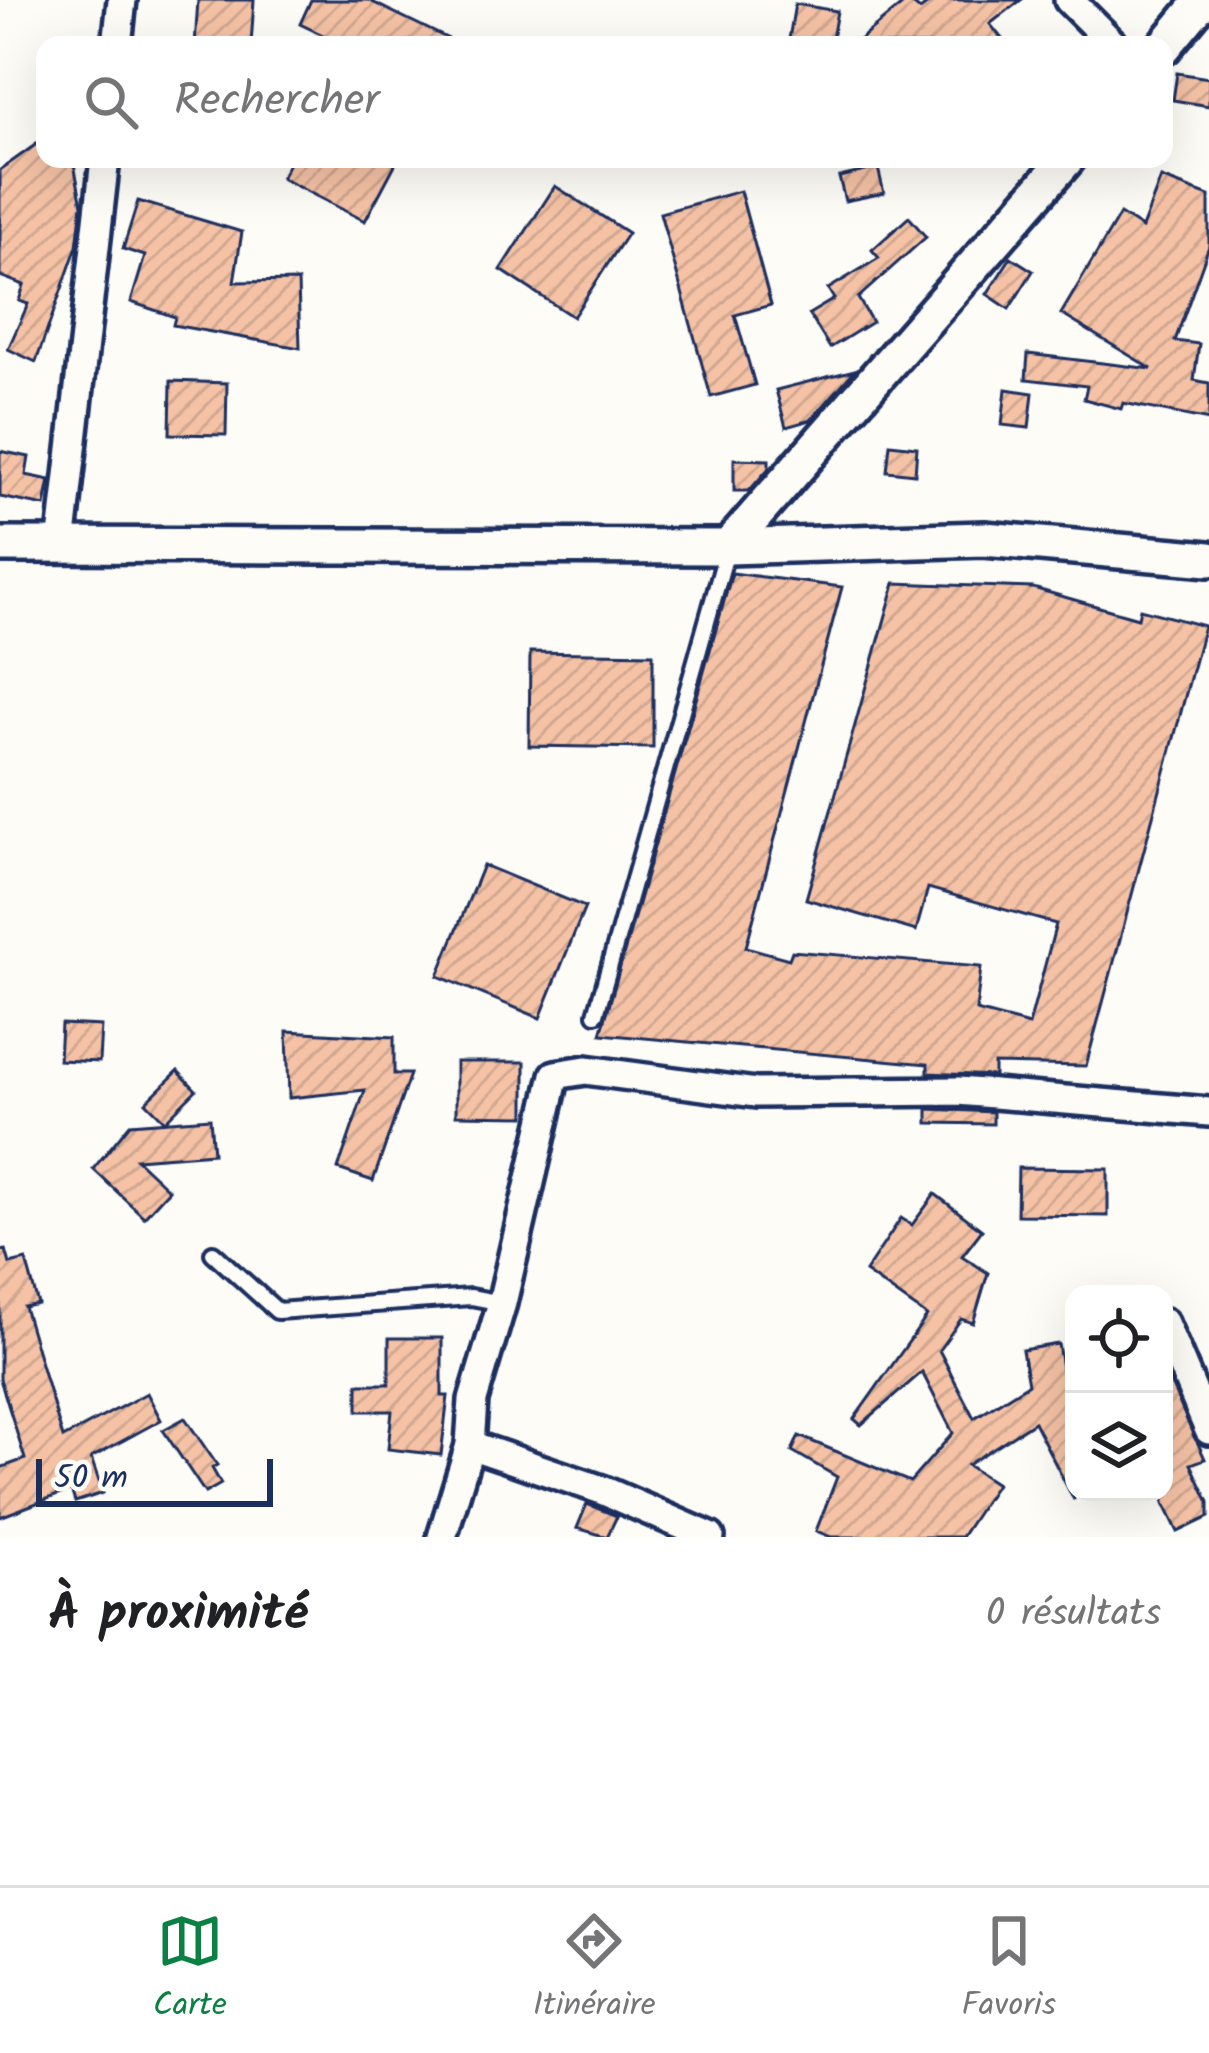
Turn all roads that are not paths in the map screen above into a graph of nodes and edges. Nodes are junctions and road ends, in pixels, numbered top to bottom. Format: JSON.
{"nodes":[{"id":1,"x":122,"y":0,"type":"edge"},
{"id":2,"x":1069,"y":0,"type":"edge"},
{"id":3,"x":1203,"y":0,"type":"edge"},
{"id":4,"x":118,"y":36,"type":"edge"},
{"id":5,"x":1105,"y":36,"type":"edge"},
{"id":6,"x":1172,"y":36,"type":"edge"},
{"id":7,"x":104,"y":168,"type":"edge"},
{"id":8,"x":1058,"y":168,"type":"edge"},
{"id":9,"x":0,"y":545,"type":"edge"},
{"id":10,"x":61,"y":546,"type":"junction"},
{"id":11,"x":728,"y":547,"type":"junction"},
{"id":12,"x":1209,"y":560,"type":"edge"},
{"id":13,"x":596,"y":1014,"type":"dead end"},
{"id":14,"x":1209,"y":1112,"type":"edge"},
{"id":15,"x":214,"y":1253,"type":"dead end"},
{"id":16,"x":502,"y":1303,"type":"junction"},
{"id":17,"x":1173,"y":1344,"type":"edge"},
{"id":18,"x":1209,"y":1430,"type":"edge"},
{"id":19,"x":470,"y":1445,"type":"junction"},
{"id":20,"x":442,"y":1537,"type":"edge"},
{"id":21,"x":710,"y":1537,"type":"edge"}],
"edges":[{"from":1,"to":4,"type":"street"},
{"from":2,"to":5,"type":"street"},
{"from":3,"to":6,"type":"street"},
{"from":7,"to":10,"type":"street"},
{"from":8,"to":11,"type":"street"},
{"from":9,"to":10,"type":"street"},
{"from":10,"to":11,"type":"street"},
{"from":11,"to":12,"type":"street"},
{"from":11,"to":13,"type":"lane"},
{"from":14,"to":16,"type":"street"},
{"from":15,"to":16,"type":"lane"},
{"from":16,"to":19,"type":"street"},
{"from":17,"to":18,"type":"street"},
{"from":19,"to":20,"type":"street"},
{"from":19,"to":21,"type":"street"}]}
